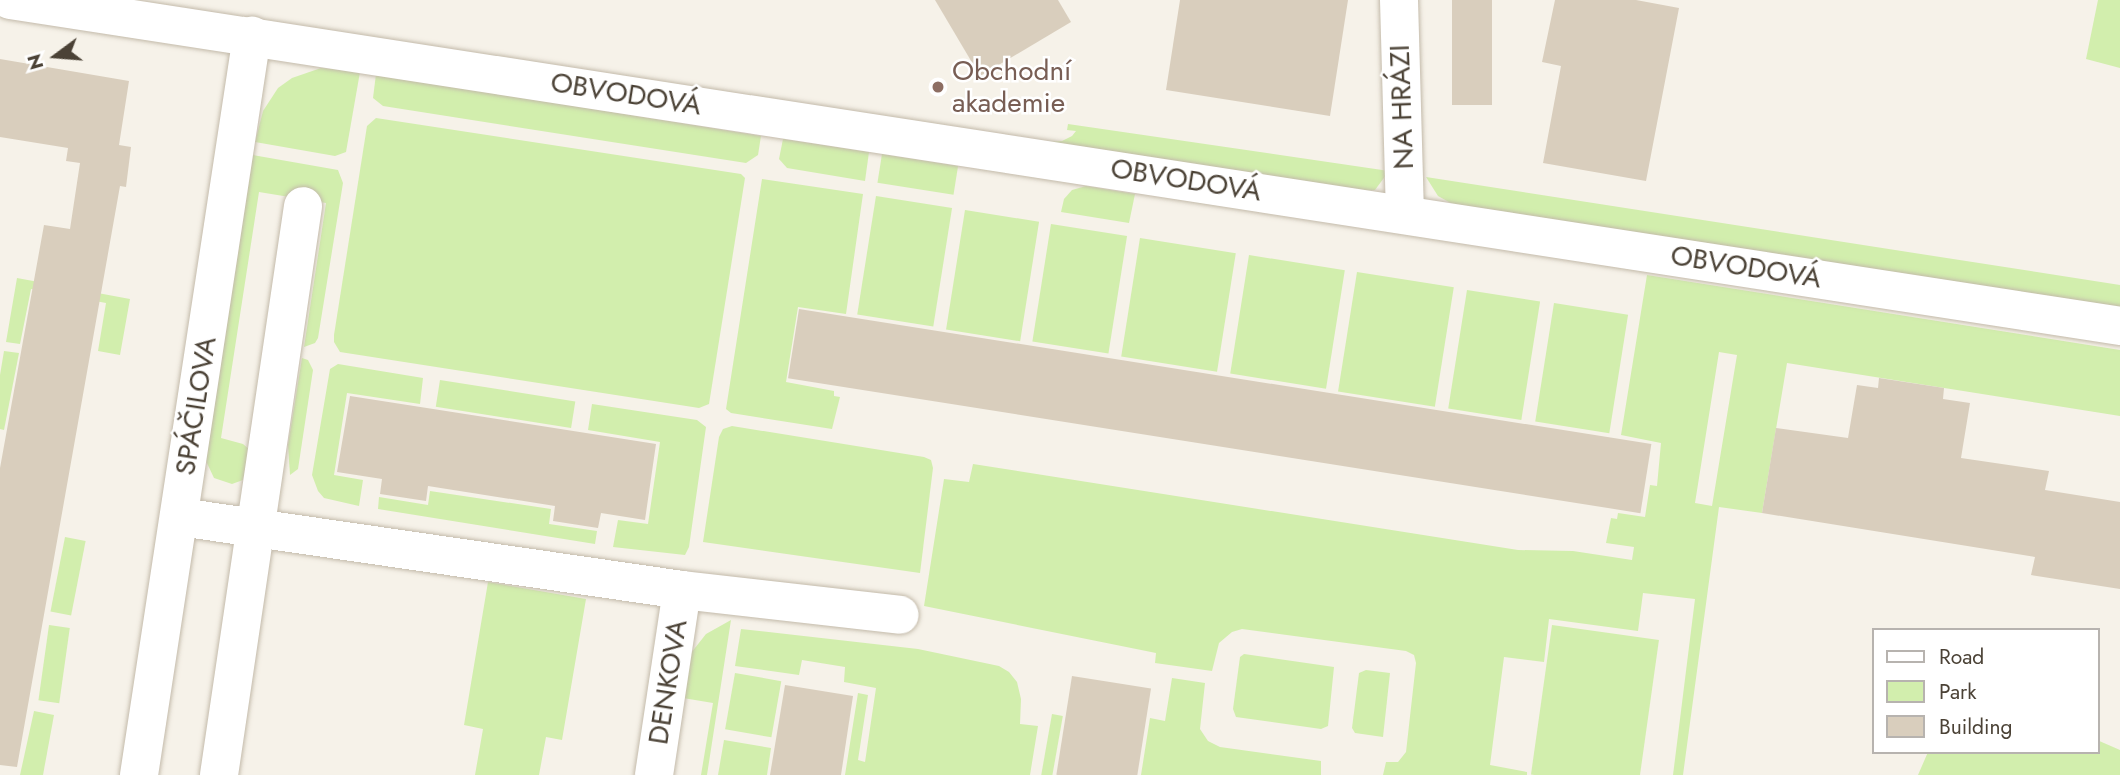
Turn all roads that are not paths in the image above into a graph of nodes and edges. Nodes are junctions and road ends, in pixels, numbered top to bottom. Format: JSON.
{"nodes":[{"id":1,"x":10,"y":0,"type":"edge"},
{"id":2,"x":1399,"y":0,"type":"edge"},
{"id":3,"x":252,"y":36,"type":"junction"},
{"id":4,"x":303,"y":206,"type":"dead end"},
{"id":5,"x":1405,"y":214,"type":"junction"},
{"id":6,"x":2120,"y":326,"type":"edge"},
{"id":7,"x":180,"y":516,"type":"junction"},
{"id":8,"x":256,"y":526,"type":"junction"},
{"id":9,"x":682,"y":590,"type":"junction"},
{"id":10,"x":900,"y":615,"type":"dead end"},
{"id":11,"x":139,"y":775,"type":"edge"},
{"id":12,"x":219,"y":775,"type":"edge"},
{"id":13,"x":654,"y":775,"type":"edge"}],
"edges":[{"from":1,"to":3,"type":"street","name":"OBVODOVÁ"},
{"from":2,"to":5,"type":"street","name":"NA HRÁZI"},
{"from":3,"to":5,"type":"street","name":"OBVODOVÁ"},
{"from":3,"to":7,"type":"street","name":"SPÁČILOVA"},
{"from":4,"to":8,"type":"street"},
{"from":5,"to":6,"type":"street","name":"OBVODOVÁ"},
{"from":7,"to":8,"type":"street"},
{"from":7,"to":11,"type":"street","name":"SPÁČILOVA"},
{"from":8,"to":9,"type":"street"},
{"from":8,"to":12,"type":"street"},
{"from":9,"to":10,"type":"street"},
{"from":9,"to":13,"type":"street","name":"DENKOVA"}]}
